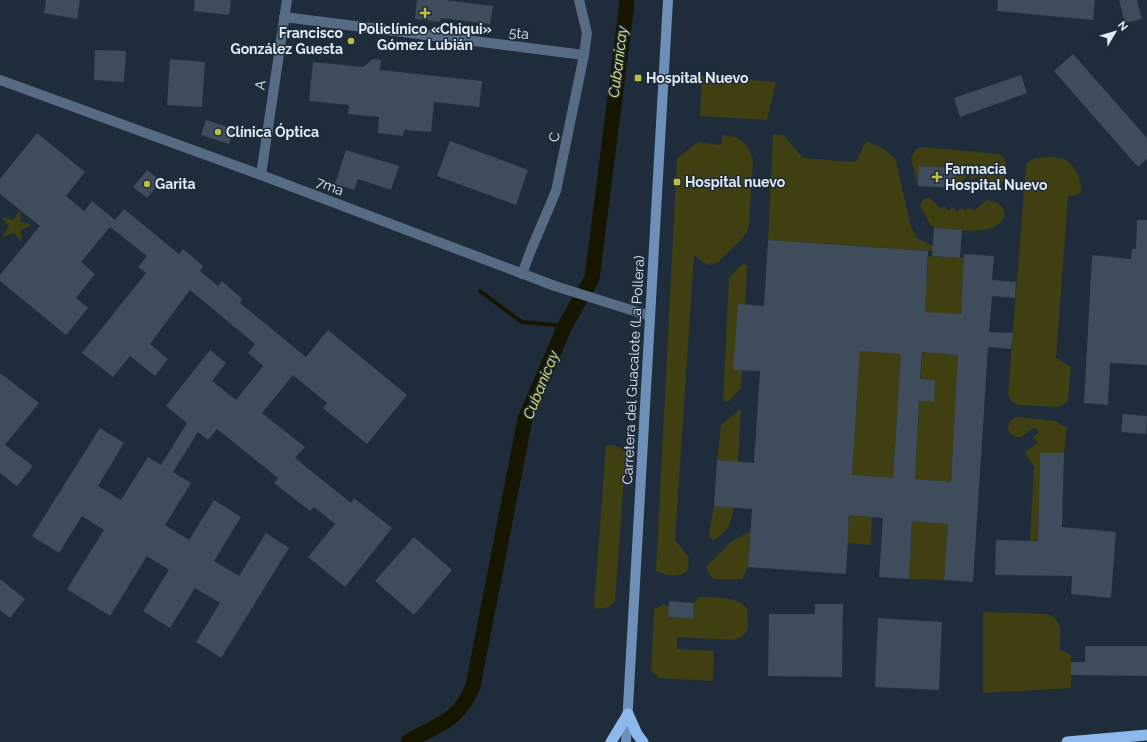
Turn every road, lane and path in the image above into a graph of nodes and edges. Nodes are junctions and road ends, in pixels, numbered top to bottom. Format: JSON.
{"nodes":[{"id":1,"x":287,"y":0,"type":"edge"},
{"id":2,"x":579,"y":0,"type":"edge"},
{"id":3,"x":668,"y":0,"type":"edge"},
{"id":4,"x":284,"y":17,"type":"junction"},
{"id":5,"x":584,"y":55,"type":"junction"},
{"id":6,"x":0,"y":80,"type":"edge"},
{"id":7,"x":261,"y":175,"type":"junction"},
{"id":8,"x":522,"y":274,"type":"junction"},
{"id":9,"x":650,"y":316,"type":"junction"},
{"id":10,"x":628,"y":714,"type":"junction"},
{"id":11,"x":1147,"y":735,"type":"edge"},
{"id":12,"x":611,"y":742,"type":"edge"},
{"id":13,"x":626,"y":742,"type":"edge"},
{"id":14,"x":643,"y":742,"type":"edge"},
{"id":15,"x":1067,"y":742,"type":"edge"}],
"edges":[{"from":1,"to":4,"type":"street","name":"A"},
{"from":2,"to":5,"type":"street","name":"C"},
{"from":3,"to":9,"type":"main road","name":"Carretera del Guacalote (La Pollera)"},
{"from":4,"to":5,"type":"street","name":"5ta"},
{"from":4,"to":7,"type":"street","name":"A"},
{"from":5,"to":8,"type":"street","name":"C"},
{"from":6,"to":7,"type":"street","name":"7ma"},
{"from":7,"to":8,"type":"street","name":"7ma"},
{"from":8,"to":9,"type":"street","name":"7ma"},
{"from":9,"to":10,"type":"main road","name":"Carretera del Guacalote (La Pollera)"},
{"from":10,"to":12,"type":"highway"},
{"from":10,"to":13,"type":"main road","name":"Carretera del Guacalote (La Pollera)"},
{"from":10,"to":14,"type":"highway"},
{"from":11,"to":15,"type":"highway"}]}
